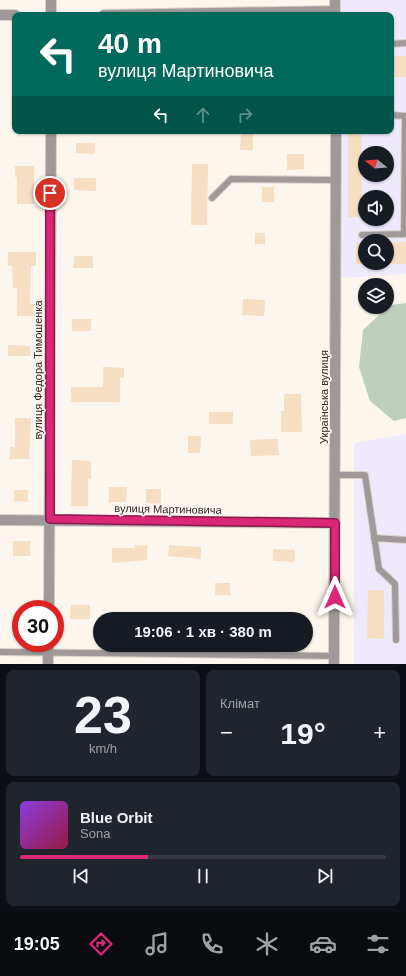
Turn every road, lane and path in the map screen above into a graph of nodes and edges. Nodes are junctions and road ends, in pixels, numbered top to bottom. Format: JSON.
{"nodes":[{"id":1,"x":51,"y":0,"type":"edge"},
{"id":2,"x":335,"y":0,"type":"edge"},
{"id":3,"x":51,"y":12,"type":"edge"},
{"id":4,"x":335,"y":12,"type":"edge"},
{"id":5,"x":0,"y":15,"type":"edge"},
{"id":6,"x":12,"y":15,"type":"edge"},
{"id":7,"x":394,"y":44,"type":"edge"},
{"id":8,"x":406,"y":44,"type":"edge"},
{"id":9,"x":394,"y":116,"type":"edge"},
{"id":10,"x":50,"y":134,"type":"edge"},
{"id":11,"x":336,"y":134,"type":"edge"},
{"id":12,"x":336,"y":180,"type":"junction"},
{"id":13,"x":212,"y":198,"type":"dead end"},
{"id":14,"x":394,"y":234,"type":"edge"},
{"id":15,"x":336,"y":475,"type":"junction"},
{"id":16,"x":50,"y":519,"type":"junction"},
{"id":17,"x":0,"y":520,"type":"edge"},
{"id":18,"x":335,"y":523,"type":"junction"},
{"id":19,"x":374,"y":538,"type":"junction"},
{"id":20,"x":406,"y":540,"type":"edge"},
{"id":21,"x":49,"y":600,"type":"edge"},
{"id":22,"x":396,"y":640,"type":"dead end"},
{"id":23,"x":64,"y":649,"type":"edge"},
{"id":24,"x":12,"y":651,"type":"edge"},
{"id":25,"x":0,"y":652,"type":"edge"},
{"id":26,"x":48,"y":652,"type":"edge"},
{"id":27,"x":334,"y":660,"type":"edge"},
{"id":28,"x":48,"y":664,"type":"edge"}],
"edges":[{"from":1,"to":3,"type":"street"},
{"from":2,"to":4,"type":"street"},
{"from":5,"to":6,"type":"street"},
{"from":7,"to":8,"type":"lane"},
{"from":9,"to":14,"type":"lane"},
{"from":10,"to":16,"type":"street","name":"вулиця Федора Тимошенка"},
{"from":11,"to":12,"type":"street","name":"Українська вулиця"},
{"from":12,"to":13,"type":"lane"},
{"from":12,"to":15,"type":"street","name":"Українська вулиця"},
{"from":15,"to":18,"type":"street","name":"Українська вулиця"},
{"from":15,"to":19,"type":"lane"},
{"from":16,"to":17,"type":"street","name":"вулиця Мартиновича"},
{"from":16,"to":18,"type":"street","name":"вулиця Мартиновича"},
{"from":16,"to":21,"type":"street","name":"вулиця Федора Тимошенка"},
{"from":18,"to":27,"type":"street","name":"Українська вулиця"},
{"from":19,"to":20,"type":"lane"},
{"from":19,"to":22,"type":"lane"},
{"from":23,"to":27,"type":"lane"},
{"from":24,"to":25,"type":"lane"},
{"from":26,"to":28,"type":"street"}]}
